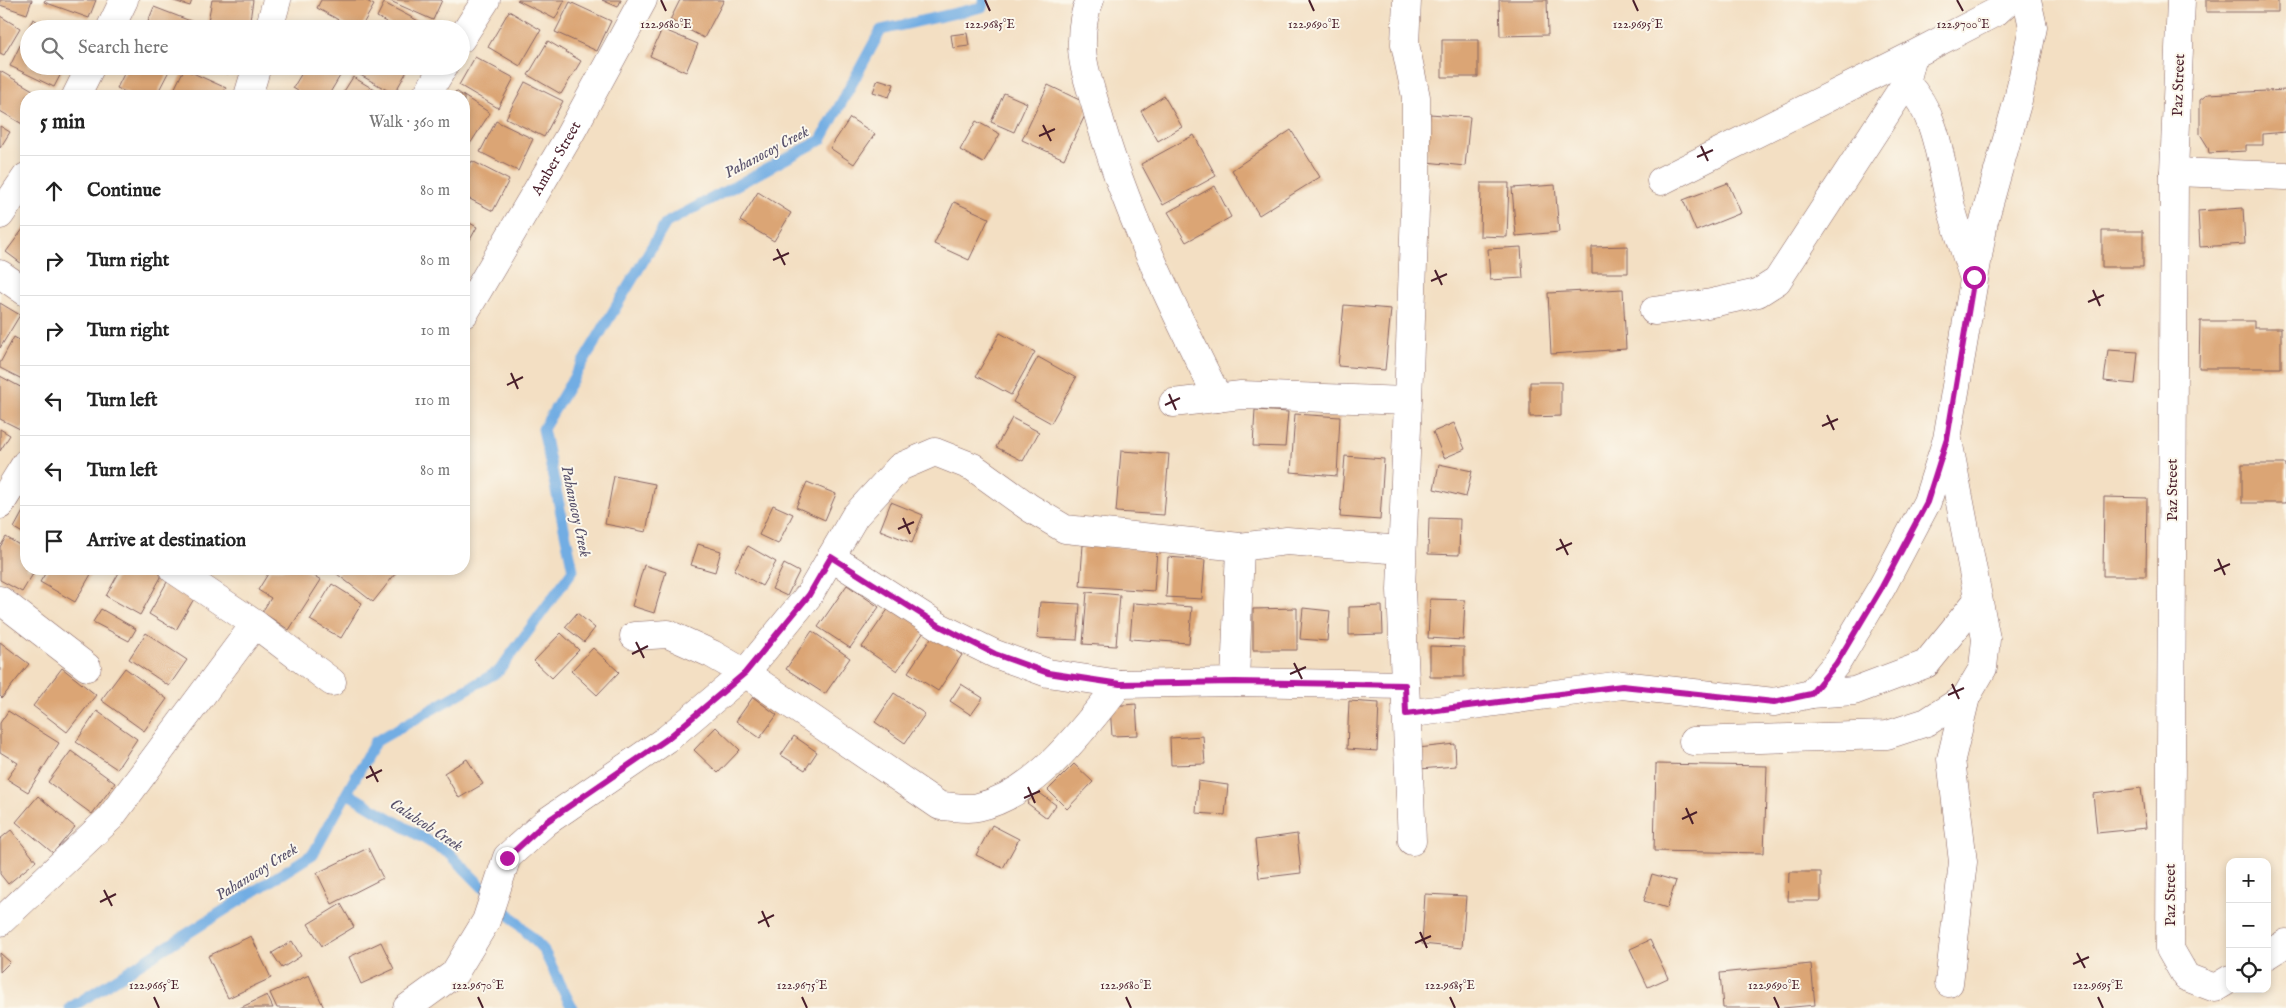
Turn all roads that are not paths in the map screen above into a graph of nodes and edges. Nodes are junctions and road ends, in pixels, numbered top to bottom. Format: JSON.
{"nodes":[{"id":1,"x":124,"y":0,"type":"edge"},
{"id":2,"x":276,"y":0,"type":"edge"},
{"id":3,"x":486,"y":0,"type":"edge"},
{"id":4,"x":643,"y":0,"type":"edge"},
{"id":5,"x":1090,"y":0,"type":"edge"},
{"id":6,"x":1406,"y":0,"type":"edge"},
{"id":7,"x":2009,"y":0,"type":"edge"},
{"id":8,"x":2027,"y":0,"type":"edge"},
{"id":9,"x":2181,"y":0,"type":"edge"},
{"id":10,"x":114,"y":20,"type":"edge"},
{"id":11,"x":271,"y":20,"type":"edge"},
{"id":12,"x":470,"y":25,"type":"edge"},
{"id":13,"x":1914,"y":55,"type":"junction"},
{"id":14,"x":86,"y":75,"type":"edge"},
{"id":15,"x":254,"y":75,"type":"edge"},
{"id":16,"x":439,"y":75,"type":"edge"},
{"id":17,"x":1906,"y":83,"type":"junction"},
{"id":18,"x":79,"y":90,"type":"edge"},
{"id":19,"x":250,"y":90,"type":"edge"},
{"id":20,"x":430,"y":90,"type":"edge"},
{"id":21,"x":2174,"y":172,"type":"junction"},
{"id":22,"x":2286,"y":176,"type":"edge"},
{"id":23,"x":1661,"y":181,"type":"dead end"},
{"id":24,"x":20,"y":186,"type":"edge"},
{"id":25,"x":0,"y":215,"type":"edge"},
{"id":26,"x":0,"y":274,"type":"edge"},
{"id":27,"x":1974,"y":277,"type":"junction"},
{"id":28,"x":20,"y":288,"type":"edge"},
{"id":29,"x":470,"y":304,"type":"edge"},
{"id":30,"x":1654,"y":311,"type":"dead end"},
{"id":31,"x":1218,"y":398,"type":"junction"},
{"id":32,"x":1407,"y":401,"type":"junction"},
{"id":33,"x":1174,"y":402,"type":"dead end"},
{"id":34,"x":1947,"y":439,"type":"junction"},
{"id":35,"x":20,"y":475,"type":"edge"},
{"id":36,"x":0,"y":505,"type":"edge"},
{"id":37,"x":1240,"y":548,"type":"junction"},
{"id":38,"x":1402,"y":550,"type":"junction"},
{"id":39,"x":831,"y":557,"type":"junction"},
{"id":40,"x":182,"y":575,"type":"edge"},
{"id":41,"x":0,"y":600,"type":"edge"},
{"id":42,"x":1978,"y":600,"type":"junction"},
{"id":43,"x":255,"y":624,"type":"junction"},
{"id":44,"x":634,"y":636,"type":"dead end"},
{"id":45,"x":87,"y":667,"type":"dead end"},
{"id":46,"x":745,"y":673,"type":"junction"},
{"id":47,"x":332,"y":682,"type":"dead end"},
{"id":48,"x":1235,"y":682,"type":"junction"},
{"id":49,"x":1120,"y":684,"type":"junction"},
{"id":50,"x":1405,"y":685,"type":"junction"},
{"id":51,"x":1811,"y":694,"type":"junction"},
{"id":52,"x":1966,"y":697,"type":"junction"},
{"id":53,"x":1406,"y":714,"type":"junction"},
{"id":54,"x":1693,"y":741,"type":"dead end"},
{"id":55,"x":1412,"y":841,"type":"dead end"},
{"id":56,"x":0,"y":922,"type":"edge"},
{"id":57,"x":2286,"y":944,"type":"edge"},
{"id":58,"x":2271,"y":953,"type":"edge"},
{"id":59,"x":2226,"y":981,"type":"edge"},
{"id":60,"x":1950,"y":983,"type":"dead end"},
{"id":61,"x":407,"y":1008,"type":"edge"}],
"edges":[{"from":1,"to":10,"type":"street"},
{"from":2,"to":11,"type":"street"},
{"from":3,"to":12,"type":"street"},
{"from":4,"to":29,"type":"street","name":"Amber Street"},
{"from":5,"to":31,"type":"street"},
{"from":6,"to":32,"type":"street"},
{"from":7,"to":13,"type":"street"},
{"from":8,"to":27,"type":"street"},
{"from":9,"to":21,"type":"street","name":"Paz Street"},
{"from":13,"to":17,"type":"street"},
{"from":13,"to":23,"type":"street"},
{"from":14,"to":18,"type":"street"},
{"from":15,"to":19,"type":"street"},
{"from":16,"to":20,"type":"street"},
{"from":17,"to":27,"type":"street"},
{"from":17,"to":30,"type":"street"},
{"from":21,"to":22,"type":"street"},
{"from":21,"to":59,"type":"street","name":"Paz Street"},
{"from":24,"to":25,"type":"street"},
{"from":26,"to":28,"type":"street"},
{"from":27,"to":34,"type":"street"},
{"from":31,"to":32,"type":"street"},
{"from":31,"to":33,"type":"street"},
{"from":32,"to":38,"type":"street"},
{"from":34,"to":42,"type":"street"},
{"from":34,"to":51,"type":"street"},
{"from":35,"to":36,"type":"street"},
{"from":37,"to":38,"type":"street"},
{"from":37,"to":39,"type":"street"},
{"from":37,"to":48,"type":"street"},
{"from":38,"to":50,"type":"street"},
{"from":39,"to":46,"type":"street"},
{"from":39,"to":49,"type":"street"},
{"from":40,"to":43,"type":"street"},
{"from":41,"to":45,"type":"street"},
{"from":42,"to":51,"type":"street"},
{"from":42,"to":52,"type":"street"},
{"from":43,"to":47,"type":"street"},
{"from":43,"to":56,"type":"street"},
{"from":44,"to":46,"type":"street"},
{"from":46,"to":49,"type":"street"},
{"from":46,"to":61,"type":"street"},
{"from":48,"to":49,"type":"street"},
{"from":48,"to":50,"type":"street"},
{"from":50,"to":53,"type":"street"},
{"from":51,"to":53,"type":"street"},
{"from":52,"to":54,"type":"street"},
{"from":52,"to":60,"type":"street"},
{"from":53,"to":55,"type":"street"},
{"from":57,"to":58,"type":"street"}]}
